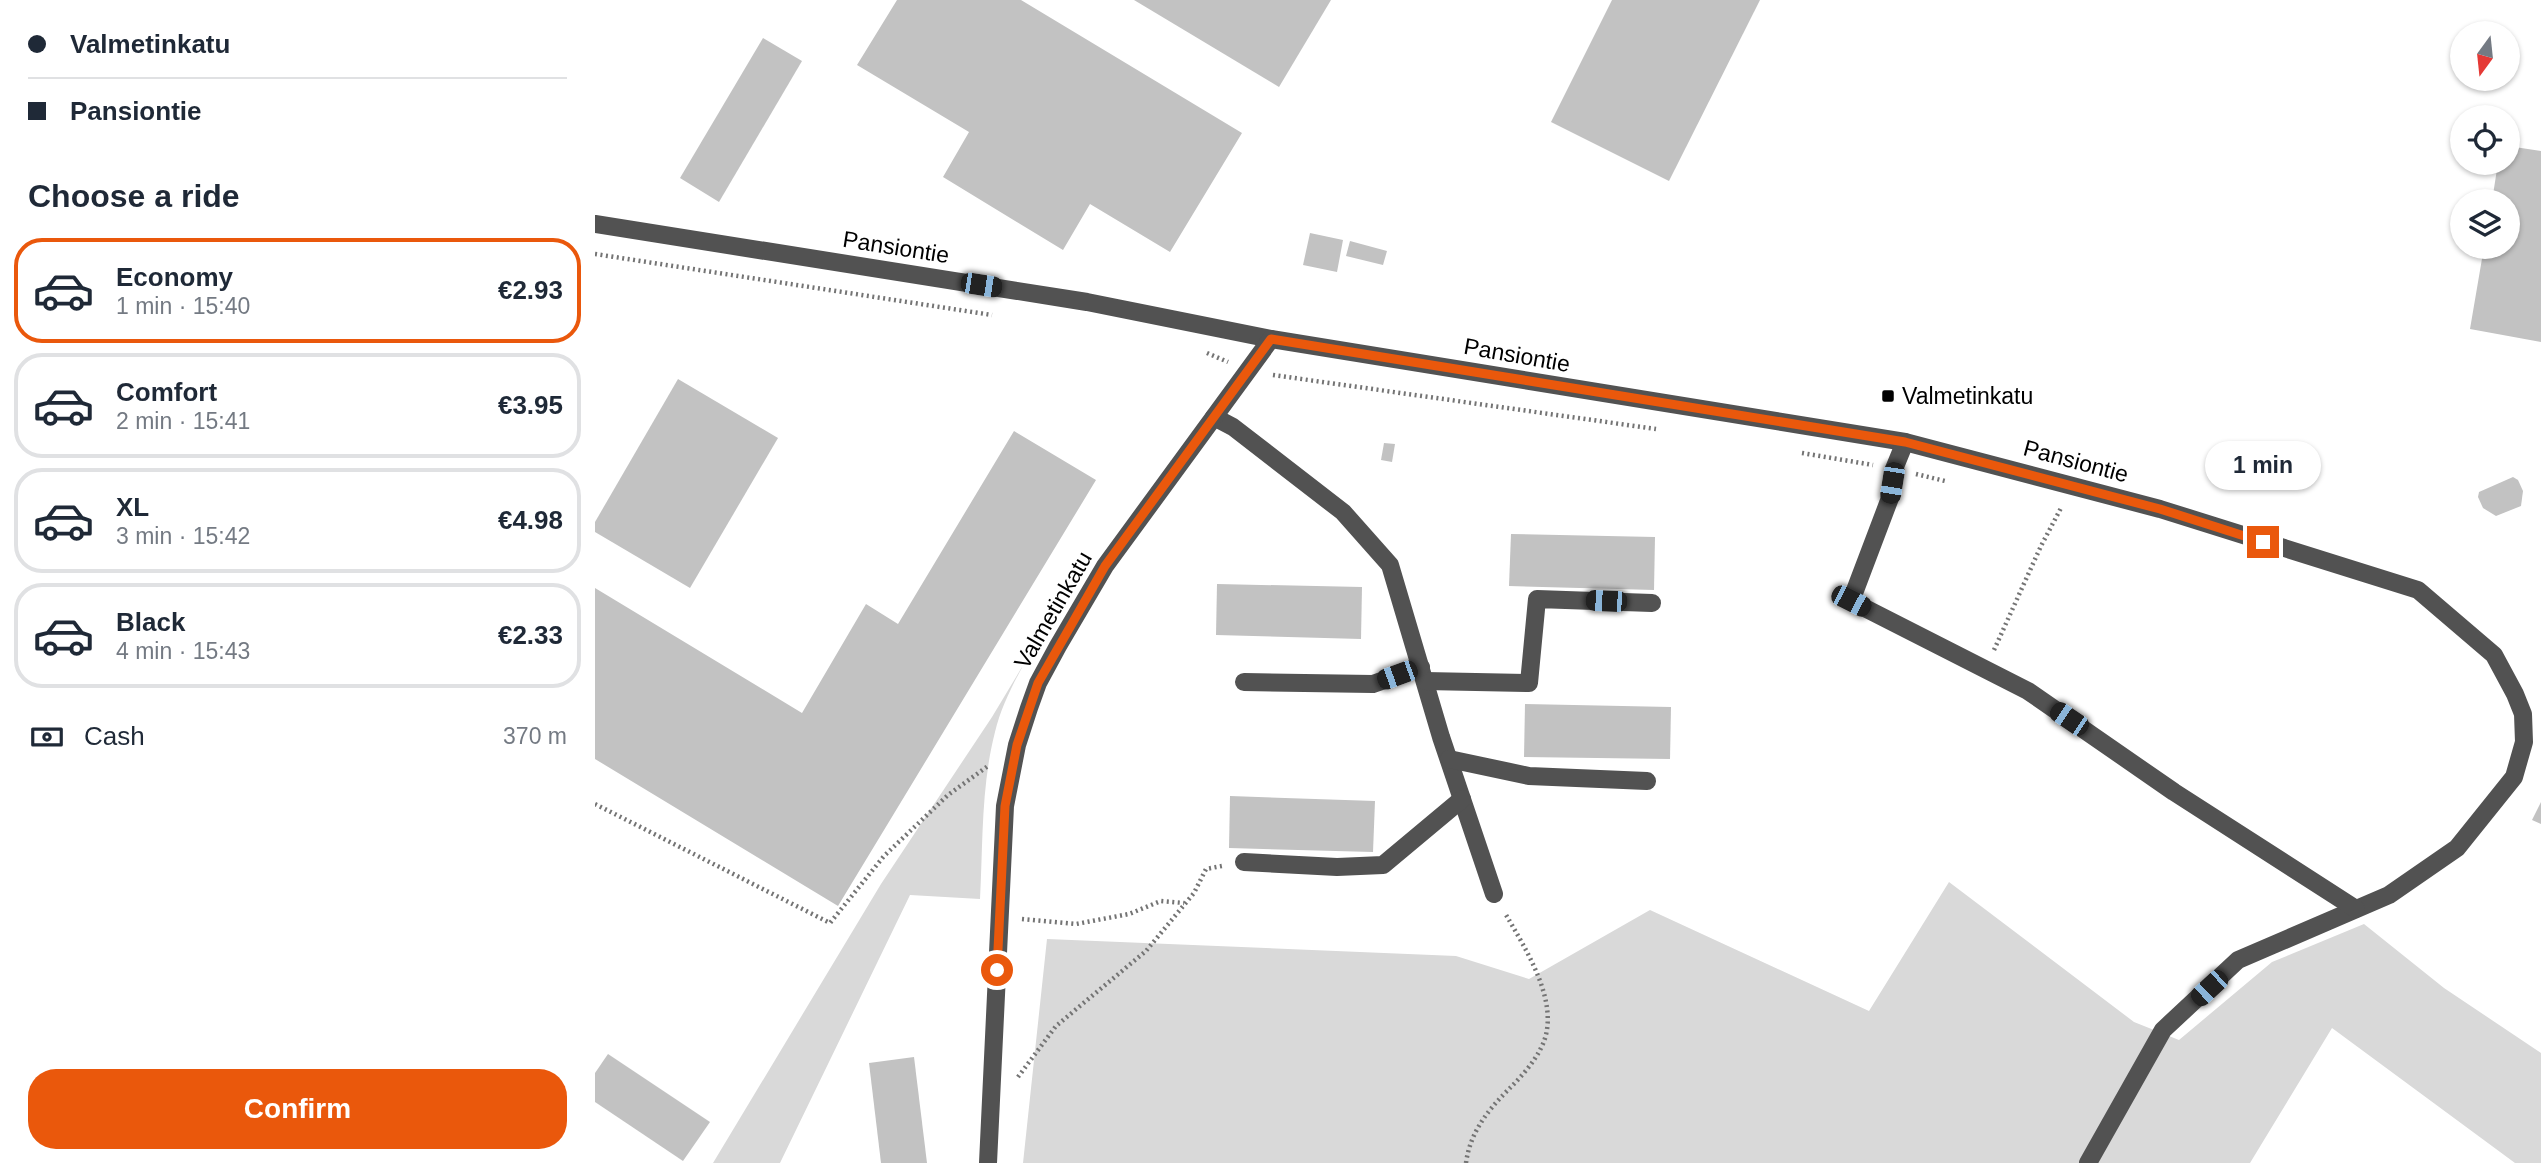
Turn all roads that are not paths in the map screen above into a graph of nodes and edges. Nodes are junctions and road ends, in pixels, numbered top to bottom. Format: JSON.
{"nodes":[{"id":1,"x":595,"y":224,"type":"edge"},
{"id":2,"x":1271,"y":339,"type":"junction"},
{"id":3,"x":1214,"y":417,"type":"junction"},
{"id":4,"x":1905,"y":442,"type":"junction"},
{"id":5,"x":1652,"y":603,"type":"dead end"},
{"id":6,"x":1423,"y":674,"type":"junction"},
{"id":7,"x":1244,"y":682,"type":"dead end"},
{"id":8,"x":1449,"y":759,"type":"junction"},
{"id":9,"x":1647,"y":781,"type":"dead end"},
{"id":10,"x":1462,"y":799,"type":"junction"},
{"id":11,"x":1244,"y":862,"type":"road end"},
{"id":12,"x":1494,"y":894,"type":"road end"},
{"id":13,"x":2356,"y":909,"type":"junction"},
{"id":14,"x":988,"y":1163,"type":"edge"},
{"id":15,"x":2088,"y":1163,"type":"edge"}],
"edges":[{"from":1,"to":2,"type":"street","name":"Pansiontie"},
{"from":2,"to":3,"type":"street","name":"Valmetinkatu"},
{"from":2,"to":4,"type":"street","name":"Pansiontie"},
{"from":3,"to":6,"type":"street"},
{"from":3,"to":14,"type":"street","name":"Valmetinkatu"},
{"from":4,"to":13,"type":"street"},
{"from":4,"to":13,"type":"street","name":"Pansiontie"},
{"from":5,"to":6,"type":"street"},
{"from":6,"to":7,"type":"street"},
{"from":6,"to":8,"type":"street"},
{"from":8,"to":9,"type":"street"},
{"from":8,"to":10,"type":"street"},
{"from":10,"to":11,"type":"street"},
{"from":10,"to":12,"type":"street"},
{"from":13,"to":15,"type":"street"}]}
